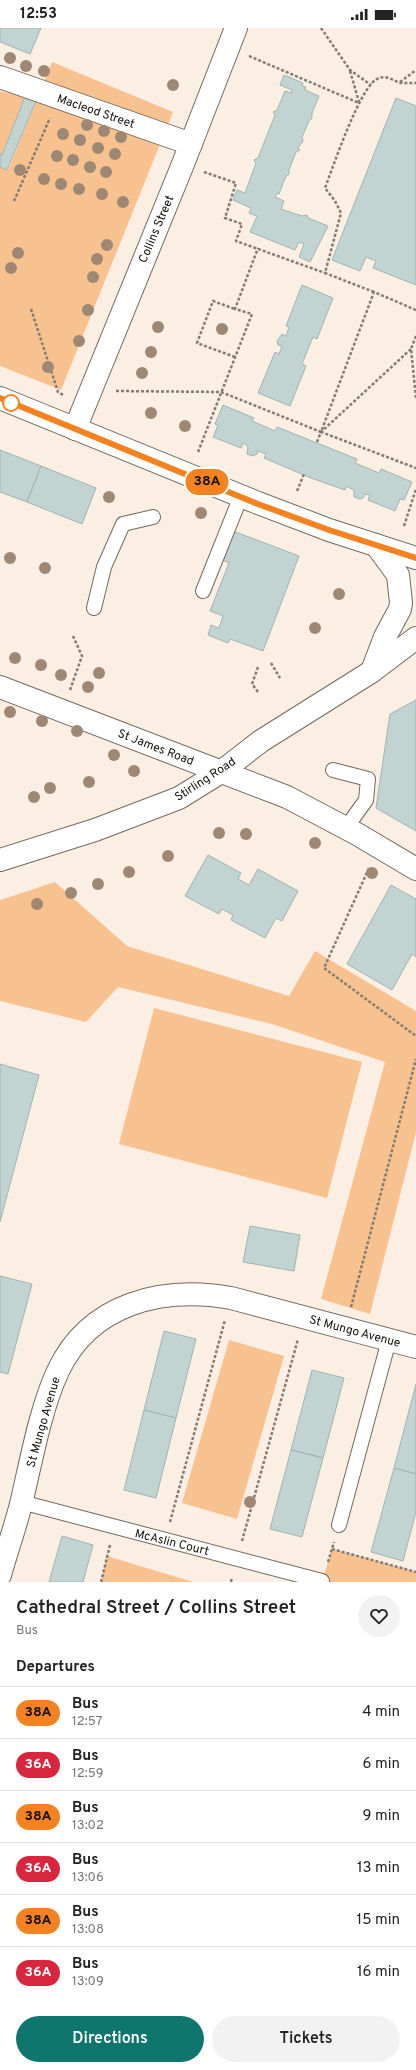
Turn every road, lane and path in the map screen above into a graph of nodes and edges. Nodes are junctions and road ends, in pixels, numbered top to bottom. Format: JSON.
{"nodes":[{"id":1,"x":321,"y":28,"type":"edge"},
{"id":2,"x":233,"y":38,"type":"edge"},
{"id":3,"x":350,"y":70,"type":"junction"},
{"id":4,"x":416,"y":70,"type":"edge"},
{"id":5,"x":0,"y":76,"type":"edge"},
{"id":6,"x":400,"y":82,"type":"junction"},
{"id":7,"x":416,"y":83,"type":"edge"},
{"id":8,"x":371,"y":85,"type":"junction"},
{"id":9,"x":59,"y":98,"type":"junction"},
{"id":10,"x":359,"y":103,"type":"junction"},
{"id":11,"x":191,"y":144,"type":"junction"},
{"id":12,"x":183,"y":164,"type":"junction"},
{"id":13,"x":14,"y":201,"type":"dead end"},
{"id":14,"x":258,"y":248,"type":"junction"},
{"id":15,"x":325,"y":273,"type":"junction"},
{"id":16,"x":374,"y":292,"type":"junction"},
{"id":17,"x":31,"y":309,"type":"dead end"},
{"id":18,"x":235,"y":309,"type":"junction"},
{"id":19,"x":416,"y":310,"type":"edge"},
{"id":20,"x":416,"y":336,"type":"edge"},
{"id":21,"x":411,"y":349,"type":"junction"},
{"id":22,"x":235,"y":357,"type":"junction"},
{"id":23,"x":91,"y":390,"type":"junction"},
{"id":24,"x":221,"y":392,"type":"junction"},
{"id":25,"x":63,"y":395,"type":"dead end"},
{"id":26,"x":0,"y":398,"type":"edge"},
{"id":27,"x":416,"y":398,"type":"edge"},
{"id":28,"x":75,"y":429,"type":"junction"},
{"id":29,"x":321,"y":432,"type":"junction"},
{"id":30,"x":317,"y":442,"type":"dead end"},
{"id":31,"x":198,"y":452,"type":"dead end"},
{"id":32,"x":416,"y":468,"type":"edge"},
{"id":33,"x":304,"y":474,"type":"dead end"},
{"id":34,"x":416,"y":489,"type":"edge"},
{"id":35,"x":297,"y":491,"type":"dead end"},
{"id":36,"x":241,"y":496,"type":"junction"},
{"id":37,"x":153,"y":517,"type":"dead end"},
{"id":38,"x":404,"y":526,"type":"dead end"},
{"id":39,"x":376,"y":545,"type":"junction"},
{"id":40,"x":416,"y":558,"type":"edge"},
{"id":41,"x":202,"y":591,"type":"dead end"},
{"id":42,"x":94,"y":608,"type":"dead end"},
{"id":43,"x":73,"y":636,"type":"dead end"},
{"id":44,"x":416,"y":638,"type":"edge"},
{"id":45,"x":416,"y":657,"type":"edge"},
{"id":46,"x":272,"y":663,"type":"dead end"},
{"id":47,"x":258,"y":667,"type":"dead end"},
{"id":48,"x":371,"y":672,"type":"junction"},
{"id":49,"x":280,"y":678,"type":"dead end"},
{"id":50,"x":0,"y":687,"type":"edge"},
{"id":51,"x":69,"y":692,"type":"dead end"},
{"id":52,"x":258,"y":692,"type":"dead end"},
{"id":53,"x":334,"y":770,"type":"dead end"},
{"id":54,"x":221,"y":772,"type":"junction"},
{"id":55,"x":346,"y":828,"type":"junction"},
{"id":56,"x":379,"y":846,"type":"junction"},
{"id":57,"x":0,"y":860,"type":"edge"},
{"id":58,"x":416,"y":868,"type":"edge"},
{"id":59,"x":416,"y":1036,"type":"edge"},
{"id":60,"x":416,"y":1059,"type":"edge"},
{"id":61,"x":231,"y":1298,"type":"junction"},
{"id":62,"x":304,"y":1318,"type":"junction"},
{"id":63,"x":346,"y":1328,"type":"junction"},
{"id":64,"x":389,"y":1340,"type":"junction"},
{"id":65,"x":416,"y":1347,"type":"edge"},
{"id":66,"x":21,"y":1502,"type":"junction"},
{"id":67,"x":339,"y":1525,"type":"joint"},
{"id":68,"x":114,"y":1527,"type":"junction"},
{"id":69,"x":165,"y":1540,"type":"junction"},
{"id":70,"x":332,"y":1549,"type":"junction"},
{"id":71,"x":237,"y":1558,"type":"junction"},
{"id":72,"x":416,"y":1572,"type":"edge"},
{"id":73,"x":0,"y":1575,"type":"edge"},
{"id":74,"x":322,"y":1581,"type":"joint"},
{"id":75,"x":101,"y":1582,"type":"edge"},
{"id":76,"x":231,"y":1582,"type":"edge"}],
"edges":[{"from":1,"to":3,"type":"path"},
{"from":2,"to":10,"type":"path"},
{"from":2,"to":11,"type":"street","name":"Collins Street"},
{"from":3,"to":8,"type":"path"},
{"from":3,"to":10,"type":"path"},
{"from":4,"to":6,"type":"path"},
{"from":5,"to":9,"type":"street","name":"Macleod Street"},
{"from":6,"to":7,"type":"path"},
{"from":6,"to":8,"type":"path"},
{"from":8,"to":10,"type":"path"},
{"from":9,"to":11,"type":"street","name":"Macleod Street"},
{"from":9,"to":13,"type":"path"},
{"from":10,"to":15,"type":"path"},
{"from":11,"to":12,"type":"street","name":"Collins Street"},
{"from":12,"to":14,"type":"path"},
{"from":12,"to":23,"type":"street","name":"Collins Street"},
{"from":14,"to":15,"type":"path"},
{"from":14,"to":18,"type":"path"},
{"from":15,"to":16,"type":"path"},
{"from":16,"to":19,"type":"path"},
{"from":16,"to":29,"type":"path"},
{"from":17,"to":25,"type":"path"},
{"from":18,"to":22,"type":"path"},
{"from":18,"to":22,"type":"path"},
{"from":20,"to":21,"type":"path"},
{"from":21,"to":27,"type":"path"},
{"from":21,"to":29,"type":"path"},
{"from":22,"to":24,"type":"path"},
{"from":23,"to":24,"type":"path"},
{"from":23,"to":28,"type":"street","name":"Collins Street"},
{"from":24,"to":29,"type":"path"},
{"from":24,"to":31,"type":"path"},
{"from":26,"to":28,"type":"street"},
{"from":28,"to":36,"type":"street"},
{"from":29,"to":30,"type":"path"},
{"from":29,"to":32,"type":"path"},
{"from":33,"to":35,"type":"path"},
{"from":34,"to":38,"type":"path"},
{"from":36,"to":39,"type":"street"},
{"from":36,"to":41,"type":"lane"},
{"from":37,"to":42,"type":"lane"},
{"from":39,"to":40,"type":"street"},
{"from":39,"to":48,"type":"street"},
{"from":43,"to":51,"type":"path"},
{"from":44,"to":48,"type":"street","name":"Stirling Road"},
{"from":45,"to":48,"type":"street","name":"Stirling Road"},
{"from":46,"to":49,"type":"path"},
{"from":47,"to":52,"type":"path"},
{"from":48,"to":54,"type":"street","name":"Stirling Road"},
{"from":50,"to":54,"type":"street","name":"St James Road"},
{"from":53,"to":55,"type":"lane"},
{"from":54,"to":55,"type":"street","name":"St James Road"},
{"from":54,"to":57,"type":"street","name":"Stirling Road"},
{"from":55,"to":56,"type":"street","name":"St James Road"},
{"from":56,"to":58,"type":"street","name":"St James Road"},
{"from":56,"to":59,"type":"path"},
{"from":60,"to":63,"type":"path"},
{"from":61,"to":62,"type":"street","name":"St Mungo Avenue"},
{"from":61,"to":66,"type":"street","name":"St Mungo Avenue"},
{"from":61,"to":69,"type":"path"},
{"from":62,"to":63,"type":"street","name":"St Mungo Avenue"},
{"from":62,"to":71,"type":"path"},
{"from":63,"to":64,"type":"street","name":"St Mungo Avenue"},
{"from":64,"to":65,"type":"street","name":"St Mungo Avenue"},
{"from":64,"to":67,"type":"lane"},
{"from":66,"to":68,"type":"lane","name":"McAslin Court"},
{"from":66,"to":73,"type":"street","name":"St Mungo Avenue"},
{"from":67,"to":70,"type":"path"},
{"from":68,"to":69,"type":"lane","name":"McAslin Court"},
{"from":68,"to":75,"type":"path"},
{"from":69,"to":71,"type":"lane","name":"McAslin Court"},
{"from":70,"to":72,"type":"path"},
{"from":70,"to":74,"type":"path"},
{"from":71,"to":74,"type":"lane","name":"McAslin Court"},
{"from":71,"to":76,"type":"path"}]}
